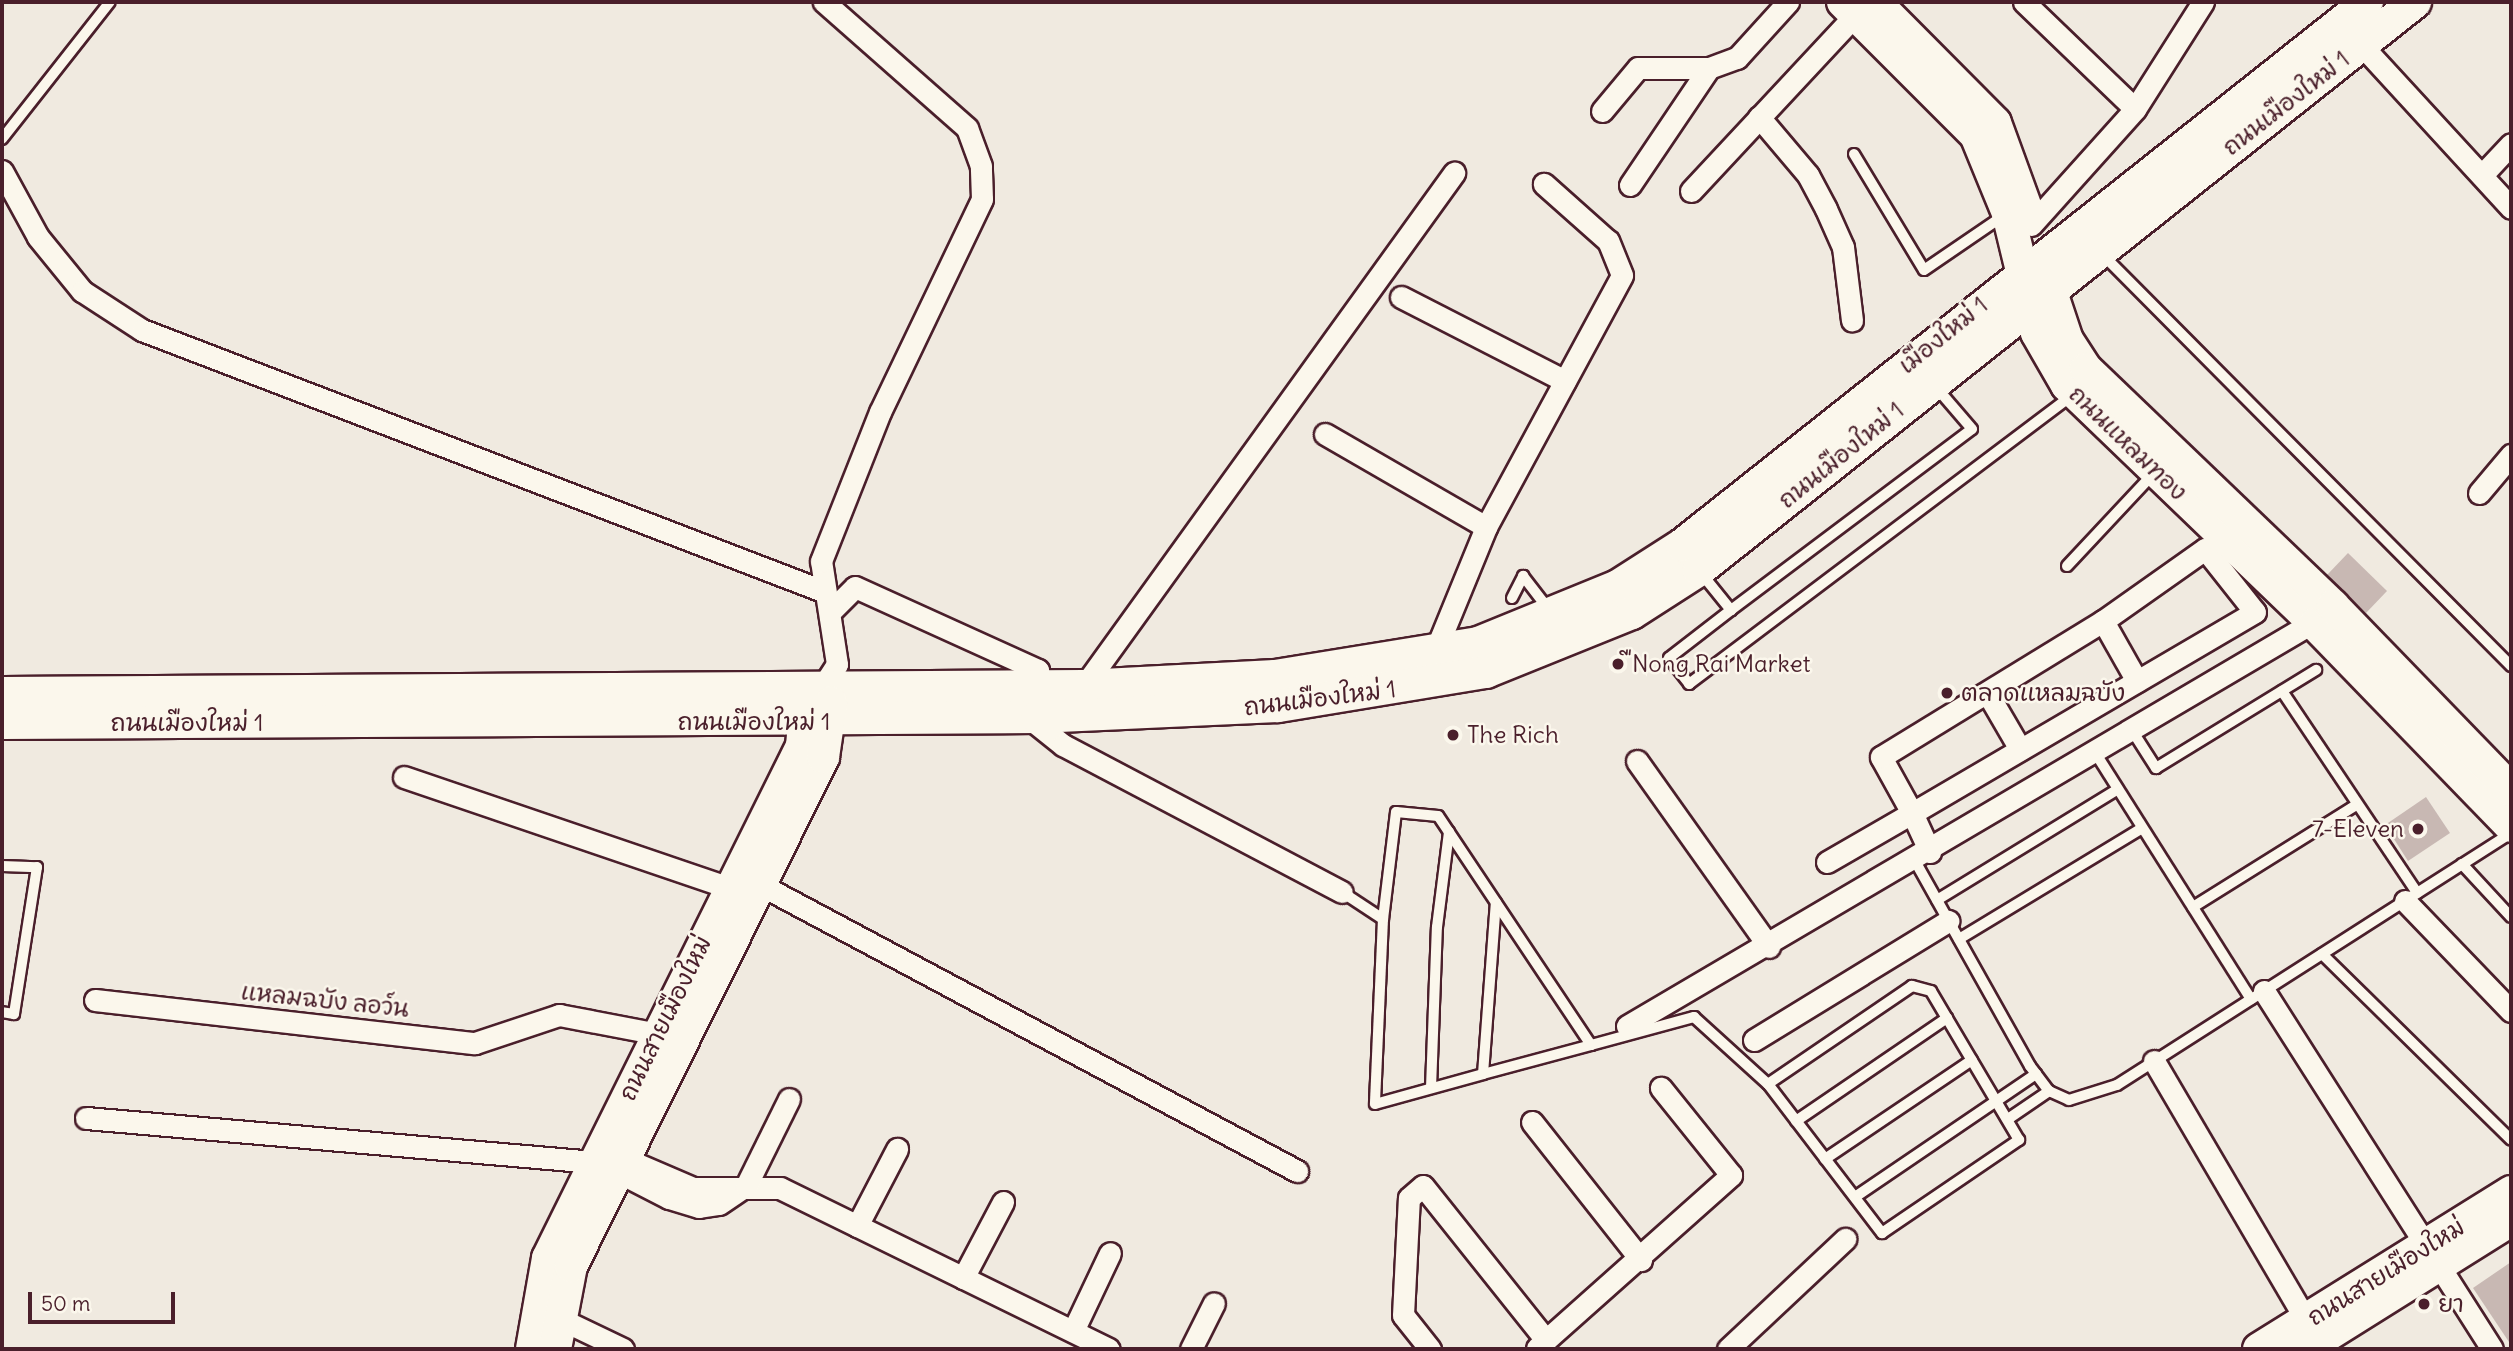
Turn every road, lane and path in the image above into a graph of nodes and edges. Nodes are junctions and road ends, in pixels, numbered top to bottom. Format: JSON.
{"nodes":[{"id":1,"x":110,"y":2,"type":"edge"},
{"id":2,"x":824,"y":2,"type":"edge"},
{"id":3,"x":1787,"y":2,"type":"edge"},
{"id":4,"x":2024,"y":2,"type":"edge"},
{"id":5,"x":2203,"y":2,"type":"edge"},
{"id":6,"x":2367,"y":2,"type":"edge"},
{"id":7,"x":2415,"y":2,"type":"edge"},
{"id":8,"x":1858,"y":6,"type":"edge"},
{"id":9,"x":2351,"y":34,"type":"junction"},
{"id":10,"x":1709,"y":68,"type":"junction"},
{"id":11,"x":2135,"y":108,"type":"junction"},
{"id":12,"x":1602,"y":111,"type":"dead end"},
{"id":13,"x":1759,"y":117,"type":"junction"},
{"id":14,"x":2,"y":139,"type":"edge"},
{"id":15,"x":2511,"y":144,"type":"edge"},
{"id":16,"x":1854,"y":154,"type":"dead end"},
{"id":17,"x":2,"y":171,"type":"edge"},
{"id":18,"x":1454,"y":173,"type":"dead end"},
{"id":19,"x":2482,"y":175,"type":"junction"},
{"id":20,"x":1544,"y":184,"type":"dead end"},
{"id":21,"x":1630,"y":185,"type":"dead end"},
{"id":22,"x":1691,"y":191,"type":"dead end"},
{"id":23,"x":2511,"y":208,"type":"edge"},
{"id":24,"x":2020,"y":219,"type":"junction"},
{"id":25,"x":2098,"y":250,"type":"junction"},
{"id":26,"x":2030,"y":265,"type":"junction"},
{"id":27,"x":1401,"y":297,"type":"dead end"},
{"id":28,"x":2038,"y":297,"type":"junction"},
{"id":29,"x":1852,"y":320,"type":"dead end"},
{"id":30,"x":1923,"y":371,"type":"junction"},
{"id":31,"x":1566,"y":381,"type":"junction"},
{"id":32,"x":2075,"y":393,"type":"junction"},
{"id":33,"x":1845,"y":413,"type":"joint"},
{"id":34,"x":1325,"y":434,"type":"dead end"},
{"id":35,"x":2511,"y":454,"type":"edge"},
{"id":36,"x":2156,"y":471,"type":"junction"},
{"id":37,"x":2479,"y":493,"type":"dead end"},
{"id":38,"x":1486,"y":527,"type":"junction"},
{"id":39,"x":2067,"y":566,"type":"dead end"},
{"id":40,"x":1699,"y":570,"type":"junction"},
{"id":41,"x":823,"y":591,"type":"junction"},
{"id":42,"x":1512,"y":598,"type":"dead end"},
{"id":43,"x":1731,"y":610,"type":"junction"},
{"id":44,"x":830,"y":612,"type":"junction"},
{"id":45,"x":2324,"y":615,"type":"junction"},
{"id":46,"x":1554,"y":616,"type":"junction"},
{"id":47,"x":2103,"y":621,"type":"junction"},
{"id":48,"x":1434,"y":654,"type":"junction"},
{"id":49,"x":2511,"y":666,"type":"edge"},
{"id":50,"x":2316,"y":670,"type":"dead end"},
{"id":51,"x":2137,"y":681,"type":"junction"},
{"id":52,"x":1084,"y":686,"type":"junction"},
{"id":53,"x":1041,"y":687,"type":"junction"},
{"id":54,"x":2282,"y":691,"type":"junction"},
{"id":55,"x":2,"y":693,"type":"edge"},
{"id":56,"x":1988,"y":694,"type":"junction"},
{"id":57,"x":819,"y":704,"type":"junction"},
{"id":58,"x":1028,"y":716,"type":"junction"},
{"id":59,"x":2,"y":723,"type":"edge"},
{"id":60,"x":2133,"y":732,"type":"junction"},
{"id":61,"x":2020,"y":749,"type":"junction"},
{"id":62,"x":2096,"y":754,"type":"junction"},
{"id":63,"x":1637,"y":761,"type":"dead end"},
{"id":64,"x":404,"y":777,"type":"dead end"},
{"id":65,"x":2118,"y":789,"type":"junction"},
{"id":66,"x":2511,"y":790,"type":"edge"},
{"id":67,"x":2356,"y":805,"type":"junction"},
{"id":68,"x":1912,"y":813,"type":"junction"},
{"id":69,"x":2511,"y":826,"type":"edge"},
{"id":70,"x":2143,"y":828,"type":"junction"},
{"id":71,"x":1449,"y":832,"type":"junction"},
{"id":72,"x":2511,"y":833,"type":"edge"},
{"id":73,"x":1923,"y":856,"type":"junction"},
{"id":74,"x":1827,"y":862,"type":"dead end"},
{"id":75,"x":2462,"y":864,"type":"junction"},
{"id":76,"x":2,"y":866,"type":"edge"},
{"id":77,"x":743,"y":886,"type":"junction"},
{"id":78,"x":1342,"y":892,"type":"joint"},
{"id":79,"x":2411,"y":897,"type":"junction"},
{"id":80,"x":1937,"y":900,"type":"junction"},
{"id":81,"x":1496,"y":902,"type":"junction"},
{"id":82,"x":2193,"y":907,"type":"junction"},
{"id":83,"x":2511,"y":917,"type":"edge"},
{"id":84,"x":1383,"y":919,"type":"junction"},
{"id":85,"x":1953,"y":930,"type":"junction"},
{"id":86,"x":1769,"y":947,"type":"junction"},
{"id":87,"x":2322,"y":954,"type":"junction"},
{"id":88,"x":2257,"y":995,"type":"junction"},
{"id":89,"x":95,"y":1000,"type":"dead end"},
{"id":90,"x":2511,"y":1011,"type":"edge"},
{"id":91,"x":2,"y":1013,"type":"edge"},
{"id":92,"x":1947,"y":1018,"type":"junction"},
{"id":93,"x":1627,"y":1026,"type":"dead end"},
{"id":94,"x":1755,"y":1040,"type":"dead end"},
{"id":95,"x":666,"y":1043,"type":"junction"},
{"id":96,"x":1591,"y":1045,"type":"junction"},
{"id":97,"x":1972,"y":1060,"type":"junction"},
{"id":98,"x":2154,"y":1061,"type":"junction"},
{"id":99,"x":1483,"y":1073,"type":"junction"},
{"id":100,"x":2036,"y":1074,"type":"junction"},
{"id":101,"x":1768,"y":1084,"type":"junction"},
{"id":102,"x":1431,"y":1088,"type":"junction"},
{"id":103,"x":1661,"y":1088,"type":"dead end"},
{"id":104,"x":2049,"y":1091,"type":"junction"},
{"id":105,"x":789,"y":1099,"type":"dead end"},
{"id":106,"x":1996,"y":1101,"type":"junction"},
{"id":107,"x":86,"y":1118,"type":"dead end"},
{"id":108,"x":2008,"y":1119,"type":"junction"},
{"id":109,"x":1796,"y":1121,"type":"junction"},
{"id":110,"x":1532,"y":1122,"type":"dead end"},
{"id":111,"x":2511,"y":1140,"type":"edge"},
{"id":112,"x":897,"y":1149,"type":"dead end"},
{"id":113,"x":1825,"y":1159,"type":"junction"},
{"id":114,"x":611,"y":1164,"type":"junction"},
{"id":115,"x":1297,"y":1171,"type":"dead end"},
{"id":116,"x":746,"y":1186,"type":"junction"},
{"id":117,"x":2511,"y":1192,"type":"edge"},
{"id":118,"x":1855,"y":1197,"type":"junction"},
{"id":119,"x":1003,"y":1202,"type":"dead end"},
{"id":120,"x":2511,"y":1220,"type":"edge"},
{"id":121,"x":858,"y":1226,"type":"junction"},
{"id":122,"x":1845,"y":1239,"type":"dead end"},
{"id":123,"x":1110,"y":1253,"type":"dead end"},
{"id":124,"x":2434,"y":1256,"type":"junction"},
{"id":125,"x":1641,"y":1260,"type":"junction"},
{"id":126,"x":963,"y":1278,"type":"junction"},
{"id":127,"x":1214,"y":1303,"type":"dead end"},
{"id":128,"x":549,"y":1313,"type":"junction"},
{"id":129,"x":1073,"y":1331,"type":"junction"},
{"id":130,"x":2313,"y":1340,"type":"edge"},
{"id":131,"x":1541,"y":1345,"type":"edge"},
{"id":132,"x":532,"y":1349,"type":"edge"},
{"id":133,"x":555,"y":1349,"type":"edge"},
{"id":134,"x":623,"y":1349,"type":"edge"},
{"id":135,"x":1110,"y":1349,"type":"edge"},
{"id":136,"x":1191,"y":1349,"type":"edge"},
{"id":137,"x":1430,"y":1349,"type":"edge"},
{"id":138,"x":1728,"y":1349,"type":"edge"},
{"id":139,"x":2259,"y":1349,"type":"edge"},
{"id":140,"x":2492,"y":1349,"type":"edge"}],
"edges":[{"from":1,"to":14,"type":"lane"},
{"from":2,"to":41,"type":"street"},
{"from":3,"to":10,"type":"street"},
{"from":4,"to":11,"type":"street"},
{"from":5,"to":11,"type":"street"},
{"from":6,"to":9,"type":"street","name":"ถนนเมืองใหม่ 1"},
{"from":7,"to":9,"type":"street","name":"ถนนเมืองใหม่ 1"},
{"from":8,"to":13,"type":"street"},
{"from":8,"to":24,"type":"street","name":"ถนนแหลมทอง"},
{"from":9,"to":19,"type":"street"},
{"from":9,"to":25,"type":"street","name":"ถนนเมืองใหม่ 1"},
{"from":9,"to":26,"type":"street","name":"ถนนเมืองใหม่ 1"},
{"from":10,"to":12,"type":"street"},
{"from":10,"to":21,"type":"street"},
{"from":11,"to":24,"type":"street"},
{"from":13,"to":22,"type":"street"},
{"from":13,"to":29,"type":"street"},
{"from":15,"to":19,"type":"street"},
{"from":16,"to":24,"type":"lane"},
{"from":17,"to":41,"type":"street"},
{"from":18,"to":52,"type":"street"},
{"from":19,"to":23,"type":"street"},
{"from":20,"to":31,"type":"street"},
{"from":24,"to":26,"type":"street","name":"ถนนแหลมทอง"},
{"from":25,"to":28,"type":"street","name":"ถนนเมืองใหม่ 1"},
{"from":25,"to":49,"type":"lane"},
{"from":26,"to":28,"type":"street","name":"ถนนแหลมทอง"},
{"from":26,"to":30,"type":"street","name":"เมืองใหม่ 1"},
{"from":27,"to":31,"type":"street"},
{"from":28,"to":30,"type":"street","name":"ถนนเมืองใหม่ 1"},
{"from":28,"to":32,"type":"street","name":"ถนนแหลมทอง"},
{"from":28,"to":45,"type":"street","name":"ถนนแหลมทอง"},
{"from":30,"to":33,"type":"street","name":"เมืองใหม่ 1"},
{"from":30,"to":40,"type":"street","name":"ถนนเมืองใหม่ 1"},
{"from":30,"to":43,"type":"lane"},
{"from":31,"to":38,"type":"street"},
{"from":32,"to":36,"type":"street","name":"ถนนแหลมทอง"},
{"from":32,"to":43,"type":"lane"},
{"from":33,"to":46,"type":"street","name":"ถนนเมืองใหม่ 1"},
{"from":34,"to":38,"type":"street"},
{"from":35,"to":37,"type":"street"},
{"from":36,"to":39,"type":"lane"},
{"from":36,"to":45,"type":"street","name":"ถนนแหลมทอง"},
{"from":38,"to":48,"type":"street"},
{"from":40,"to":43,"type":"lane"},
{"from":40,"to":58,"type":"street","name":"ถนนเมืองใหม่ 1"},
{"from":41,"to":44,"type":"street"},
{"from":42,"to":46,"type":"lane"},
{"from":44,"to":53,"type":"street"},
{"from":44,"to":57,"type":"street"},
{"from":45,"to":60,"type":"street"},
{"from":45,"to":66,"type":"street","name":"ถนนแหลมทอง"},
{"from":45,"to":69,"type":"street","name":"ถนนแหลมทอง"},
{"from":46,"to":48,"type":"street","name":"ถนนเมืองใหม่ 1"},
{"from":47,"to":51,"type":"street"},
{"from":47,"to":51,"type":"street"},
{"from":47,"to":56,"type":"street"},
{"from":48,"to":52,"type":"street","name":"ถนนเมืองใหม่ 1"},
{"from":50,"to":54,"type":"lane"},
{"from":51,"to":61,"type":"street"},
{"from":52,"to":53,"type":"street","name":"ถนนเมืองใหม่ 1"},
{"from":53,"to":57,"type":"street","name":"ถนนเมืองใหม่ 1"},
{"from":54,"to":60,"type":"lane"},
{"from":54,"to":67,"type":"lane"},
{"from":55,"to":57,"type":"street","name":"ถนนเมืองใหม่ 1"},
{"from":56,"to":61,"type":"street"},
{"from":56,"to":68,"type":"street"},
{"from":57,"to":58,"type":"street","name":"ถนนเมืองใหม่ 1"},
{"from":57,"to":59,"type":"street","name":"ถนนเมืองใหม่ 1"},
{"from":57,"to":77,"type":"street","name":"ถนนสายเมืองใหม่"},
{"from":58,"to":78,"type":"street"},
{"from":60,"to":62,"type":"street"},
{"from":61,"to":68,"type":"street"},
{"from":62,"to":65,"type":"lane"},
{"from":62,"to":73,"type":"street"},
{"from":63,"to":86,"type":"street"},
{"from":64,"to":77,"type":"street"},
{"from":65,"to":70,"type":"lane"},
{"from":65,"to":80,"type":"lane"},
{"from":67,"to":79,"type":"lane"},
{"from":67,"to":82,"type":"lane"},
{"from":68,"to":73,"type":"street"},
{"from":68,"to":74,"type":"street"},
{"from":70,"to":82,"type":"lane"},
{"from":70,"to":85,"type":"lane"},
{"from":71,"to":81,"type":"lane"},
{"from":71,"to":84,"type":"lane"},
{"from":71,"to":102,"type":"lane"},
{"from":72,"to":75,"type":"lane"},
{"from":73,"to":80,"type":"lane"},
{"from":73,"to":86,"type":"street"},
{"from":75,"to":79,"type":"lane"},
{"from":75,"to":83,"type":"lane"},
{"from":76,"to":91,"type":"lane"},
{"from":77,"to":95,"type":"street","name":"ถนนสายเมืองใหม่"},
{"from":77,"to":115,"type":"street"},
{"from":78,"to":84,"type":"lane"},
{"from":79,"to":87,"type":"lane"},
{"from":79,"to":90,"type":"street"},
{"from":80,"to":85,"type":"lane"},
{"from":81,"to":96,"type":"lane"},
{"from":81,"to":99,"type":"lane"},
{"from":82,"to":88,"type":"lane"},
{"from":84,"to":102,"type":"lane"},
{"from":85,"to":94,"type":"street"},
{"from":85,"to":100,"type":"lane"},
{"from":86,"to":93,"type":"street"},
{"from":87,"to":88,"type":"lane"},
{"from":87,"to":111,"type":"lane"},
{"from":88,"to":98,"type":"lane"},
{"from":88,"to":124,"type":"street"},
{"from":89,"to":95,"type":"street","name":"แหลมฉบัง ลอว์น"},
{"from":92,"to":97,"type":"lane"},
{"from":92,"to":101,"type":"lane"},
{"from":92,"to":109,"type":"lane"},
{"from":95,"to":114,"type":"street","name":"ถนนสายเมืองใหม่"},
{"from":96,"to":99,"type":"lane"},
{"from":96,"to":101,"type":"lane"},
{"from":97,"to":106,"type":"lane"},
{"from":97,"to":113,"type":"lane"},
{"from":98,"to":104,"type":"lane"},
{"from":98,"to":130,"type":"street"},
{"from":99,"to":102,"type":"lane"},
{"from":100,"to":104,"type":"lane"},
{"from":100,"to":106,"type":"lane"},
{"from":101,"to":109,"type":"lane"},
{"from":103,"to":125,"type":"street"},
{"from":104,"to":108,"type":"lane"},
{"from":105,"to":116,"type":"street"},
{"from":106,"to":108,"type":"lane"},
{"from":106,"to":118,"type":"lane"},
{"from":107,"to":114,"type":"street"},
{"from":108,"to":118,"type":"lane"},
{"from":109,"to":113,"type":"lane"},
{"from":110,"to":125,"type":"street"},
{"from":112,"to":121,"type":"street"},
{"from":113,"to":118,"type":"lane"},
{"from":114,"to":116,"type":"street"},
{"from":114,"to":128,"type":"street","name":"ถนนสายเมืองใหม่"},
{"from":116,"to":121,"type":"street"},
{"from":117,"to":124,"type":"street","name":"ถนนสายเมืองใหม่"},
{"from":119,"to":126,"type":"street"},
{"from":120,"to":124,"type":"street","name":"ถนนสายเมืองใหม่"},
{"from":121,"to":126,"type":"street"},
{"from":122,"to":138,"type":"street"},
{"from":123,"to":129,"type":"street"},
{"from":124,"to":130,"type":"street","name":"ถนนสายเมืองใหม่"},
{"from":124,"to":140,"type":"street"},
{"from":125,"to":131,"type":"street"},
{"from":126,"to":129,"type":"street"},
{"from":127,"to":136,"type":"street"},
{"from":128,"to":132,"type":"street","name":"ถนนสายเมืองใหม่"},
{"from":128,"to":133,"type":"street","name":"ถนนสายเมืองใหม่"},
{"from":128,"to":134,"type":"street"},
{"from":129,"to":135,"type":"street"},
{"from":130,"to":139,"type":"street","name":"ถนนสายเมืองใหม่"},
{"from":131,"to":137,"type":"street"}]}
